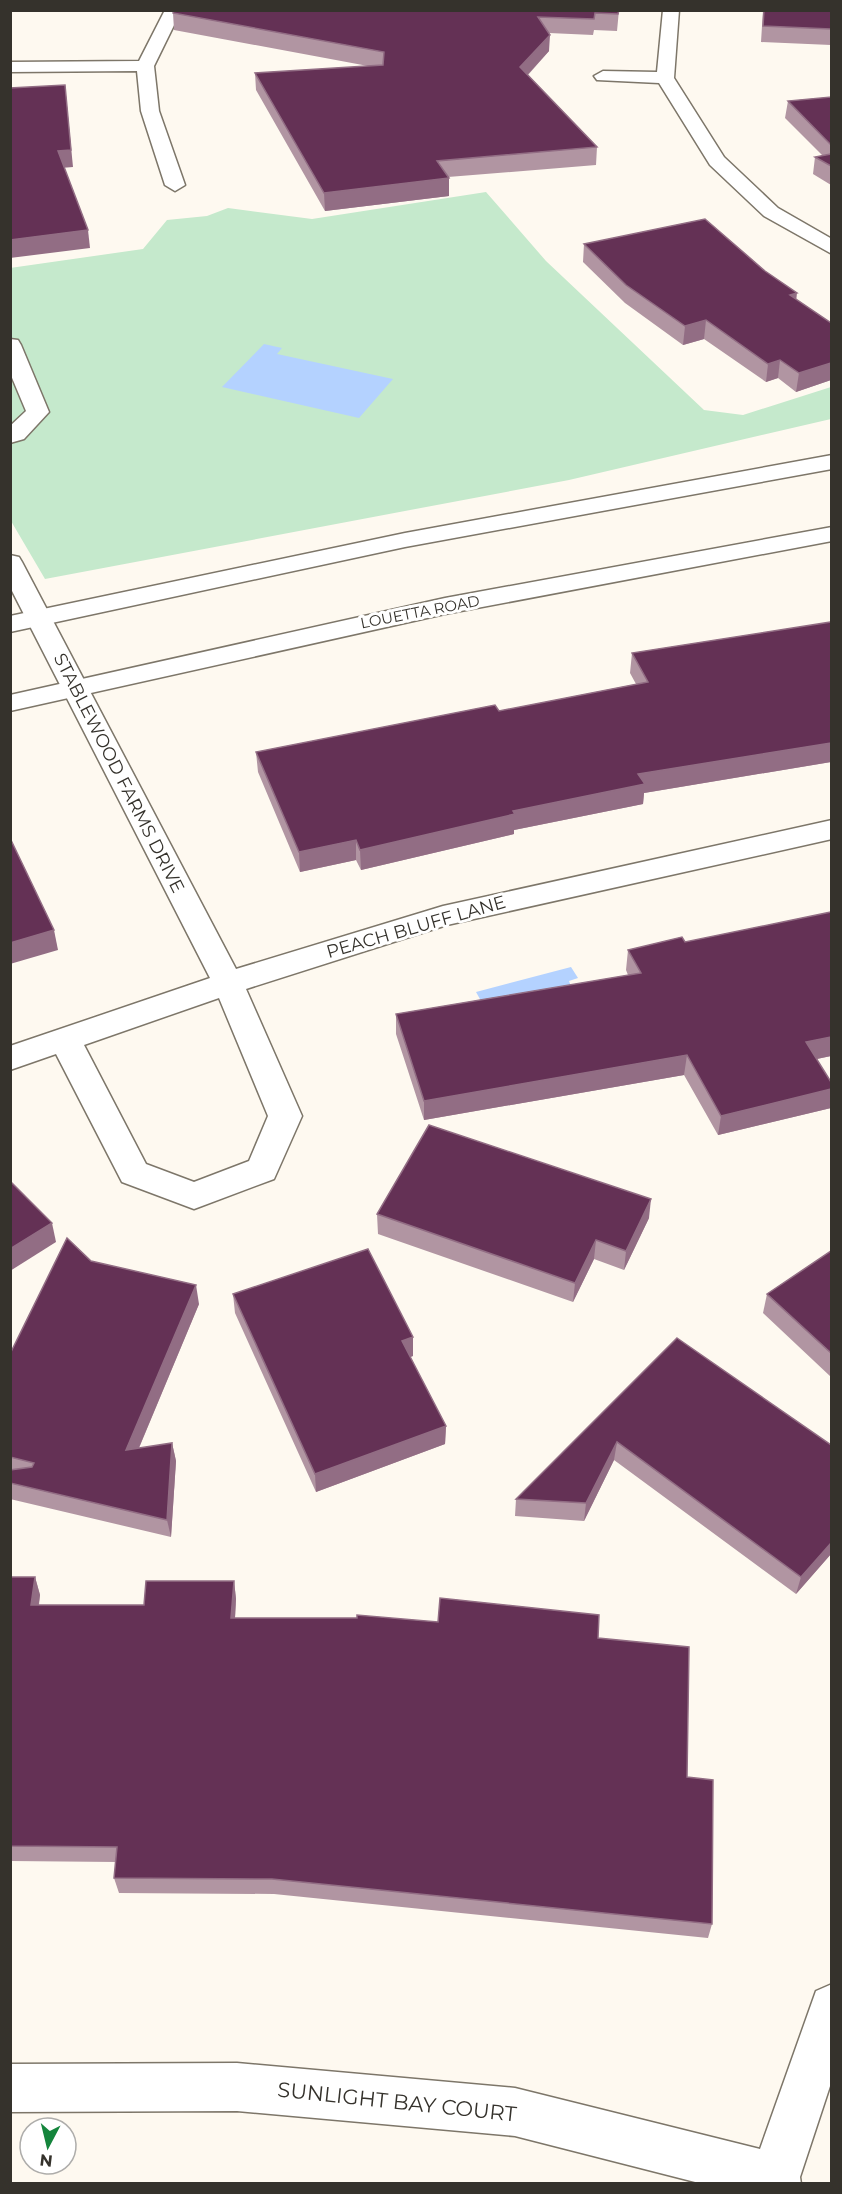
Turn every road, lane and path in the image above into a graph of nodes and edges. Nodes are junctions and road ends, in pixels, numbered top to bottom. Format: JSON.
{"nodes":[{"id":1,"x":176,"y":10,"type":"edge"},
{"id":2,"x":671,"y":10,"type":"edge"},
{"id":3,"x":146,"y":66,"type":"junction"},
{"id":4,"x":10,"y":67,"type":"edge"},
{"id":5,"x":603,"y":76,"type":"dead end"},
{"id":6,"x":665,"y":78,"type":"junction"},
{"id":7,"x":175,"y":185,"type":"dead end"},
{"id":8,"x":831,"y":248,"type":"edge"},
{"id":9,"x":10,"y":345,"type":"edge"},
{"id":10,"x":10,"y":436,"type":"edge"},
{"id":11,"x":831,"y":462,"type":"edge"},
{"id":12,"x":831,"y":534,"type":"edge"},
{"id":13,"x":10,"y":562,"type":"edge"},
{"id":14,"x":40,"y":617,"type":"junction"},
{"id":15,"x":10,"y":624,"type":"edge"},
{"id":16,"x":74,"y":687,"type":"junction"},
{"id":17,"x":10,"y":703,"type":"edge"},
{"id":18,"x":831,"y":829,"type":"edge"},
{"id":19,"x":228,"y":983,"type":"junction"},
{"id":20,"x":65,"y":1040,"type":"junction"},
{"id":21,"x":10,"y":1058,"type":"edge"},
{"id":22,"x":831,"y":2007,"type":"edge"},
{"id":23,"x":10,"y":2088,"type":"edge"},
{"id":24,"x":775,"y":2180,"type":"edge"}],
"edges":[{"from":1,"to":3,"type":"street"},
{"from":2,"to":6,"type":"street"},
{"from":3,"to":4,"type":"street"},
{"from":3,"to":7,"type":"street"},
{"from":5,"to":6,"type":"street"},
{"from":6,"to":8,"type":"street"},
{"from":9,"to":10,"type":"street"},
{"from":11,"to":14,"type":"street"},
{"from":12,"to":16,"type":"street","name":"LOUETTA ROAD"},
{"from":13,"to":14,"type":"street","name":"STABLEWOOD FARMS DRIVE"},
{"from":14,"to":15,"type":"street"},
{"from":14,"to":16,"type":"street","name":"STABLEWOOD FARMS DRIVE"},
{"from":16,"to":17,"type":"street","name":"LOUETTA ROAD"},
{"from":16,"to":19,"type":"street","name":"STABLEWOOD FARMS DRIVE"},
{"from":18,"to":19,"type":"street","name":"PEACH BLUFF LANE"},
{"from":19,"to":20,"type":"street","name":"PEACH BLUFF LANE"},
{"from":19,"to":20,"type":"street","name":"STABLEWOOD FARMS DRIVE"},
{"from":20,"to":21,"type":"street","name":"PEACH BLUFF LANE"},
{"from":22,"to":24,"type":"street"},
{"from":23,"to":24,"type":"street","name":"SUNLIGHT BAY COURT"}]}
